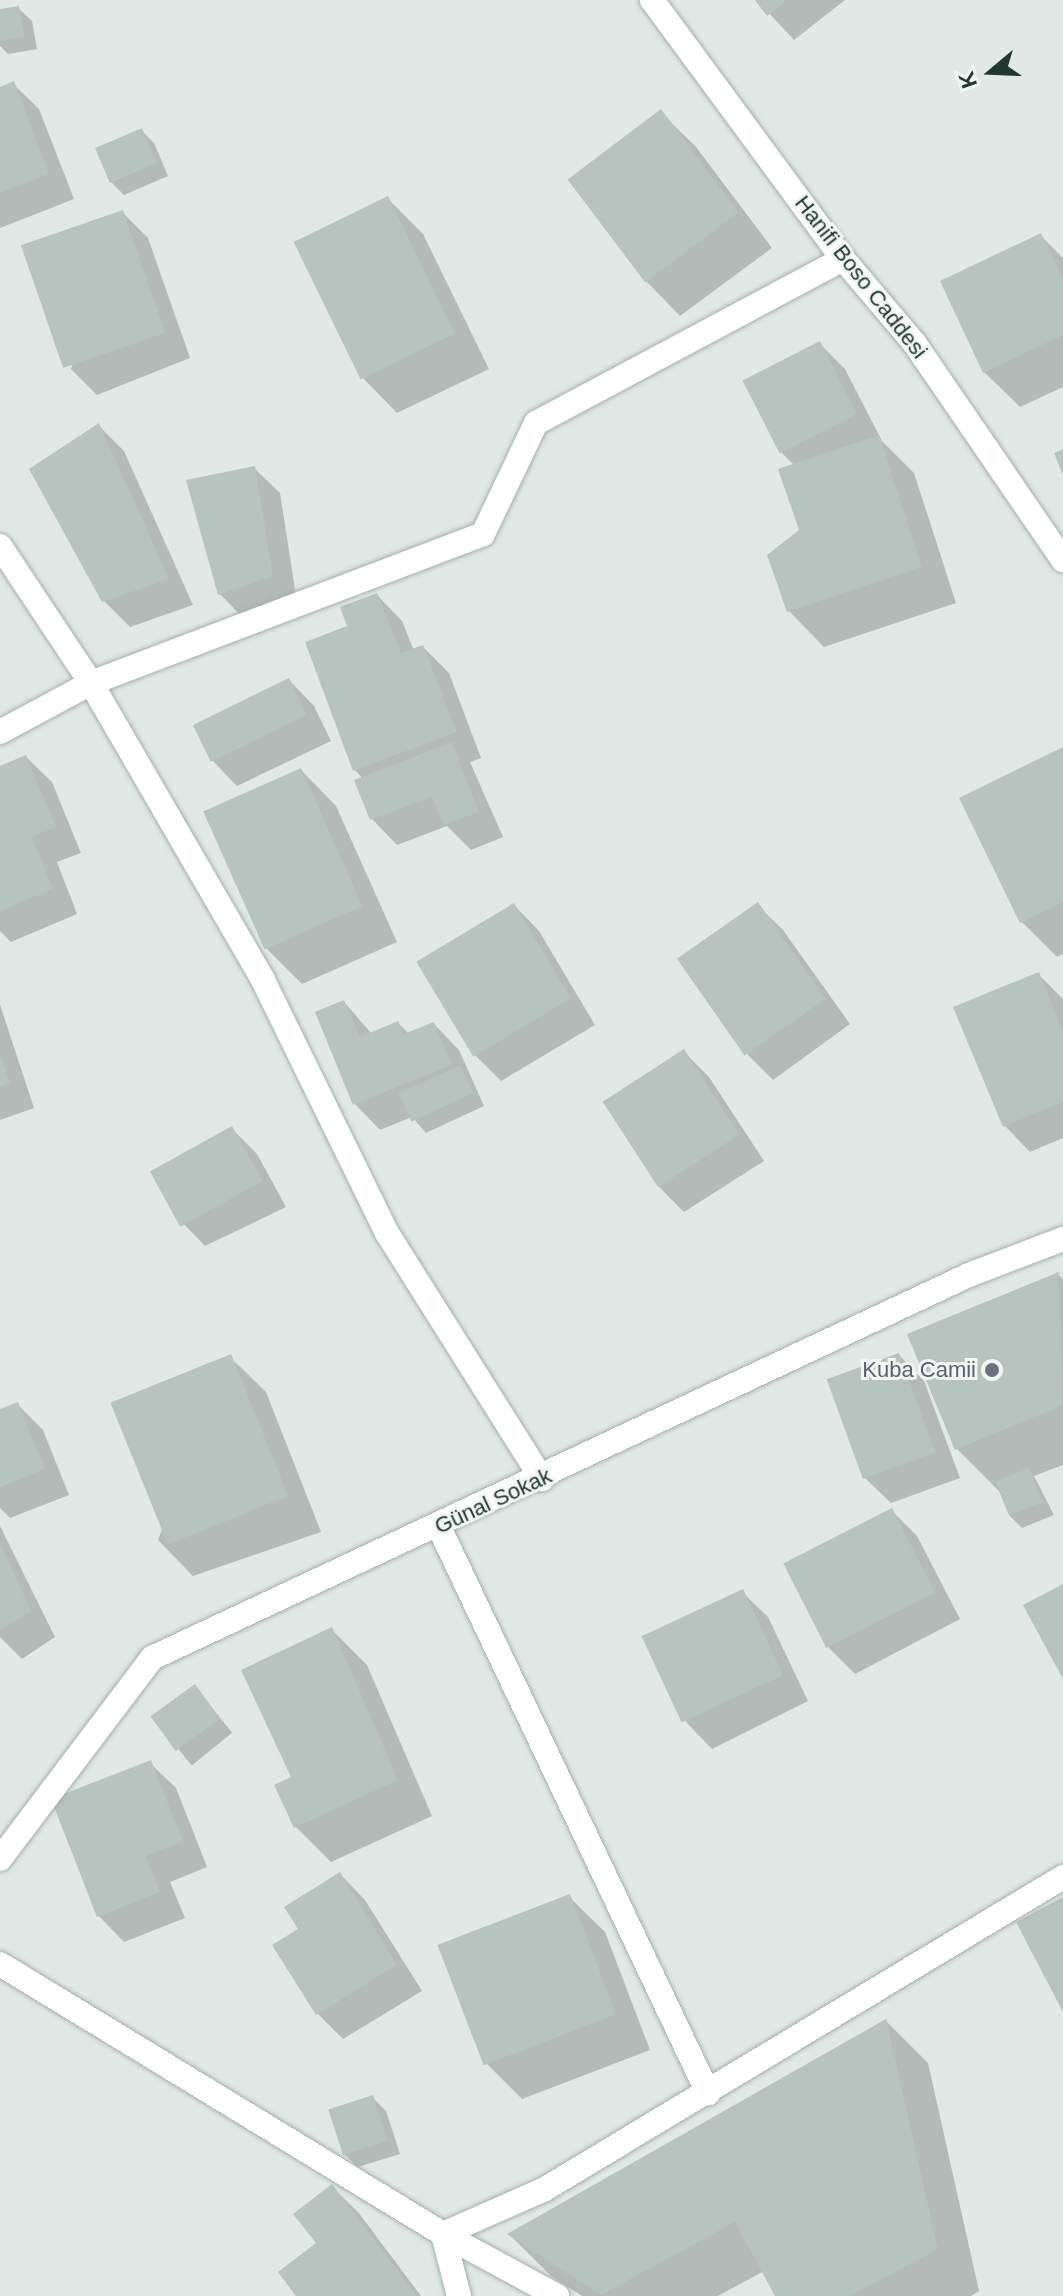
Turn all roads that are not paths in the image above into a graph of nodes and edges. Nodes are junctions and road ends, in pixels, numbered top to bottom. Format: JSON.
{"nodes":[{"id":1,"x":652,"y":0,"type":"edge"},
{"id":2,"x":843,"y":259,"type":"junction"},
{"id":3,"x":0,"y":546,"type":"edge"},
{"id":4,"x":1063,"y":560,"type":"edge"},
{"id":5,"x":91,"y":683,"type":"junction"},
{"id":6,"x":0,"y":732,"type":"edge"},
{"id":7,"x":1063,"y":1239,"type":"edge"},
{"id":8,"x":542,"y":1479,"type":"junction"},
{"id":9,"x":439,"y":1527,"type":"junction"},
{"id":10,"x":0,"y":1859,"type":"edge"},
{"id":11,"x":1063,"y":1877,"type":"edge"},
{"id":12,"x":0,"y":1964,"type":"edge"},
{"id":13,"x":708,"y":2093,"type":"junction"},
{"id":14,"x":443,"y":2234,"type":"junction"},
{"id":15,"x":459,"y":2296,"type":"edge"},
{"id":16,"x":557,"y":2296,"type":"edge"}],
"edges":[{"from":1,"to":2,"type":"street","name":"Hanifi Boso Caddesi"},
{"from":2,"to":4,"type":"street","name":"Hanifi Boso Caddesi"},
{"from":2,"to":5,"type":"street"},
{"from":3,"to":5,"type":"street"},
{"from":5,"to":6,"type":"street"},
{"from":5,"to":8,"type":"street"},
{"from":7,"to":8,"type":"street","name":"Günal Sokak"},
{"from":8,"to":9,"type":"street","name":"Günal Sokak"},
{"from":9,"to":10,"type":"street","name":"Günal Sokak"},
{"from":9,"to":13,"type":"street"},
{"from":11,"to":13,"type":"street"},
{"from":12,"to":14,"type":"street"},
{"from":13,"to":14,"type":"street"},
{"from":14,"to":15,"type":"street"},
{"from":14,"to":16,"type":"street"}]}
